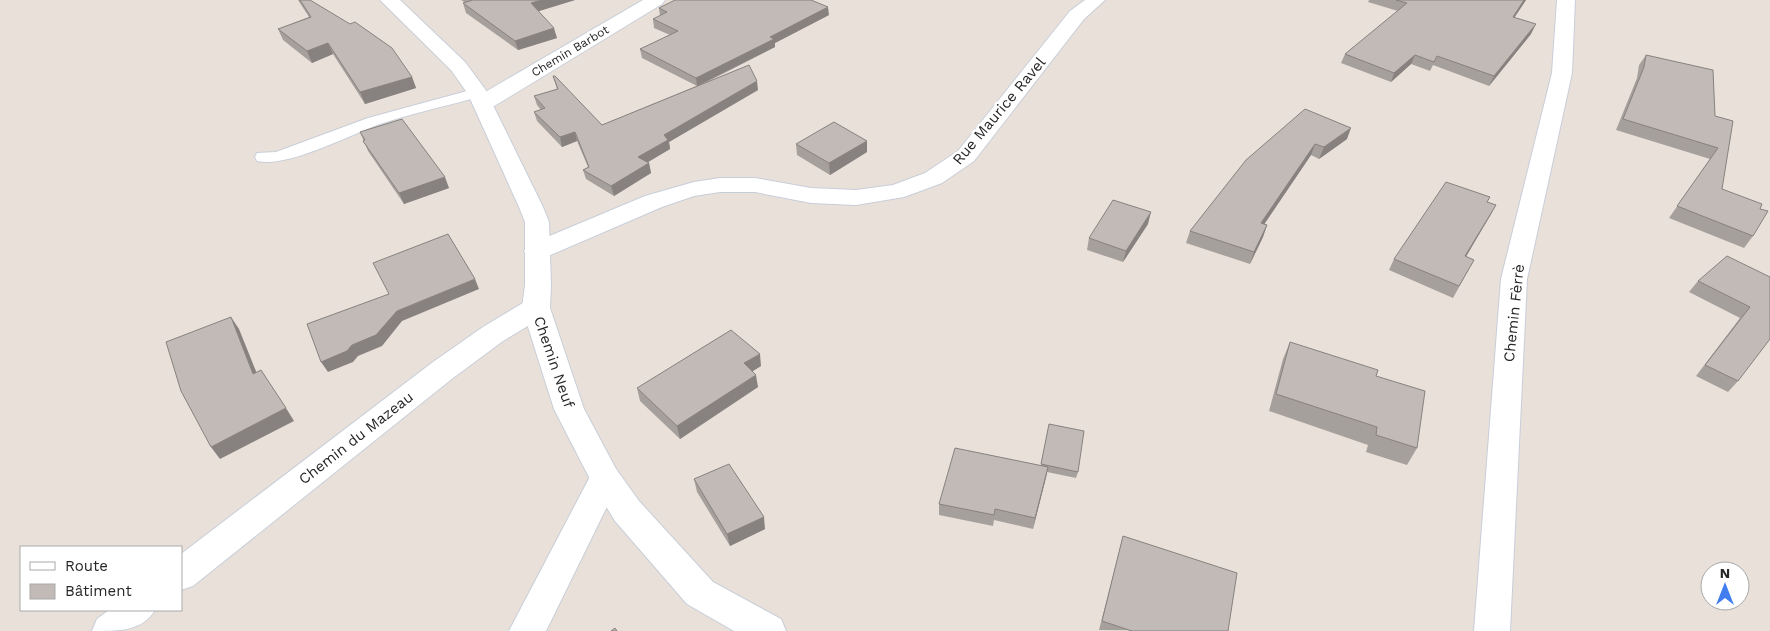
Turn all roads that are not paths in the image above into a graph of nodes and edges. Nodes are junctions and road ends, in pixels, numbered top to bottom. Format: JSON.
{"nodes":[{"id":1,"x":389,"y":0,"type":"edge"},
{"id":2,"x":656,"y":0,"type":"edge"},
{"id":3,"x":1096,"y":0,"type":"edge"},
{"id":4,"x":1566,"y":0,"type":"edge"},
{"id":5,"x":481,"y":98,"type":"junction"},
{"id":6,"x":263,"y":157,"type":"dead end"},
{"id":7,"x":537,"y":251,"type":"junction"},
{"id":8,"x":536,"y":308,"type":"junction"},
{"id":9,"x":605,"y":478,"type":"junction"},
{"id":10,"x":182,"y":574,"type":"edge"},
{"id":11,"x":136,"y":611,"type":"edge"},
{"id":12,"x":110,"y":631,"type":"edge"},
{"id":13,"x":527,"y":631,"type":"edge"},
{"id":14,"x":768,"y":631,"type":"edge"},
{"id":15,"x":1492,"y":631,"type":"edge"}],
"edges":[{"from":1,"to":5,"type":"street","name":"Chemin Neuf"},
{"from":2,"to":5,"type":"street","name":"Chemin Barbot"},
{"from":3,"to":7,"type":"street","name":"Rue Maurice Ravel"},
{"from":4,"to":15,"type":"street","name":"Chemin Fèrrè"},
{"from":5,"to":6,"type":"lane"},
{"from":5,"to":7,"type":"street","name":"Chemin Neuf"},
{"from":7,"to":8,"type":"street","name":"Chemin Neuf"},
{"from":8,"to":9,"type":"street","name":"Chemin Neuf"},
{"from":8,"to":10,"type":"street","name":"Chemin du Mazeau"},
{"from":9,"to":13,"type":"street"},
{"from":9,"to":14,"type":"street","name":"Chemin Neuf"},
{"from":11,"to":12,"type":"street"}]}
